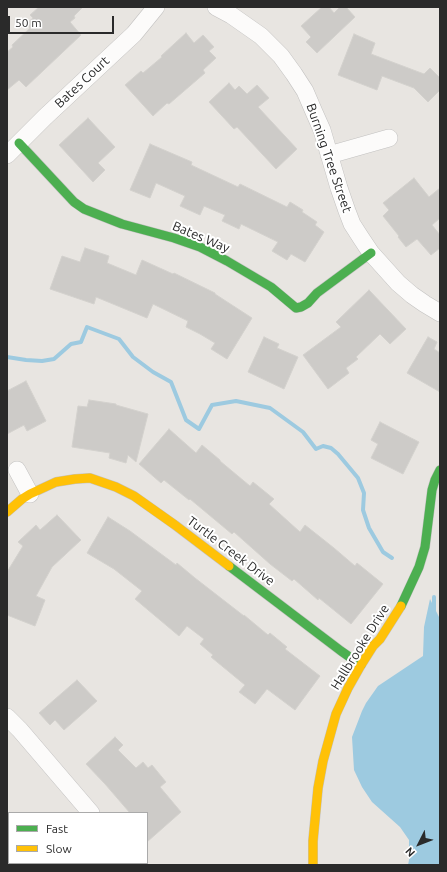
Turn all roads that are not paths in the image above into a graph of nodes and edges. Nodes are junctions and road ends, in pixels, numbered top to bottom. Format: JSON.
{"nodes":[{"id":1,"x":156,"y":7,"type":"edge"},
{"id":2,"x":216,"y":7,"type":"edge"},
{"id":3,"x":389,"y":138,"type":"dead end"},
{"id":4,"x":19,"y":143,"type":"junction"},
{"id":5,"x":7,"y":155,"type":"edge"},
{"id":6,"x":329,"y":155,"type":"junction"},
{"id":7,"x":372,"y":253,"type":"junction"},
{"id":8,"x":440,"y":312,"type":"edge"},
{"id":9,"x":17,"y":470,"type":"dead end"},
{"id":10,"x":440,"y":470,"type":"edge"},
{"id":11,"x":30,"y":494,"type":"junction"},
{"id":12,"x":7,"y":512,"type":"edge"},
{"id":13,"x":361,"y":665,"type":"junction"},
{"id":14,"x":7,"y":716,"type":"edge"},
{"id":15,"x":90,"y":812,"type":"edge"},
{"id":16,"x":313,"y":865,"type":"edge"}],
"edges":[{"from":1,"to":4,"type":"street","name":"Bates Court"},
{"from":2,"to":6,"type":"street","name":"Burning Tree Street"},
{"from":3,"to":6,"type":"street"},
{"from":4,"to":5,"type":"street","name":"Bates Court"},
{"from":4,"to":7,"type":"street","name":"Bates Way"},
{"from":6,"to":7,"type":"street","name":"Burning Tree Street"},
{"from":7,"to":8,"type":"street","name":"Burning Tree Street"},
{"from":9,"to":11,"type":"street"},
{"from":10,"to":13,"type":"street","name":"Hallbrooke Drive"},
{"from":11,"to":12,"type":"street","name":"Turtle Creek Drive"},
{"from":11,"to":13,"type":"street","name":"Turtle Creek Drive"},
{"from":13,"to":16,"type":"street","name":"Hallbrooke Drive"},
{"from":14,"to":15,"type":"street"}]}
